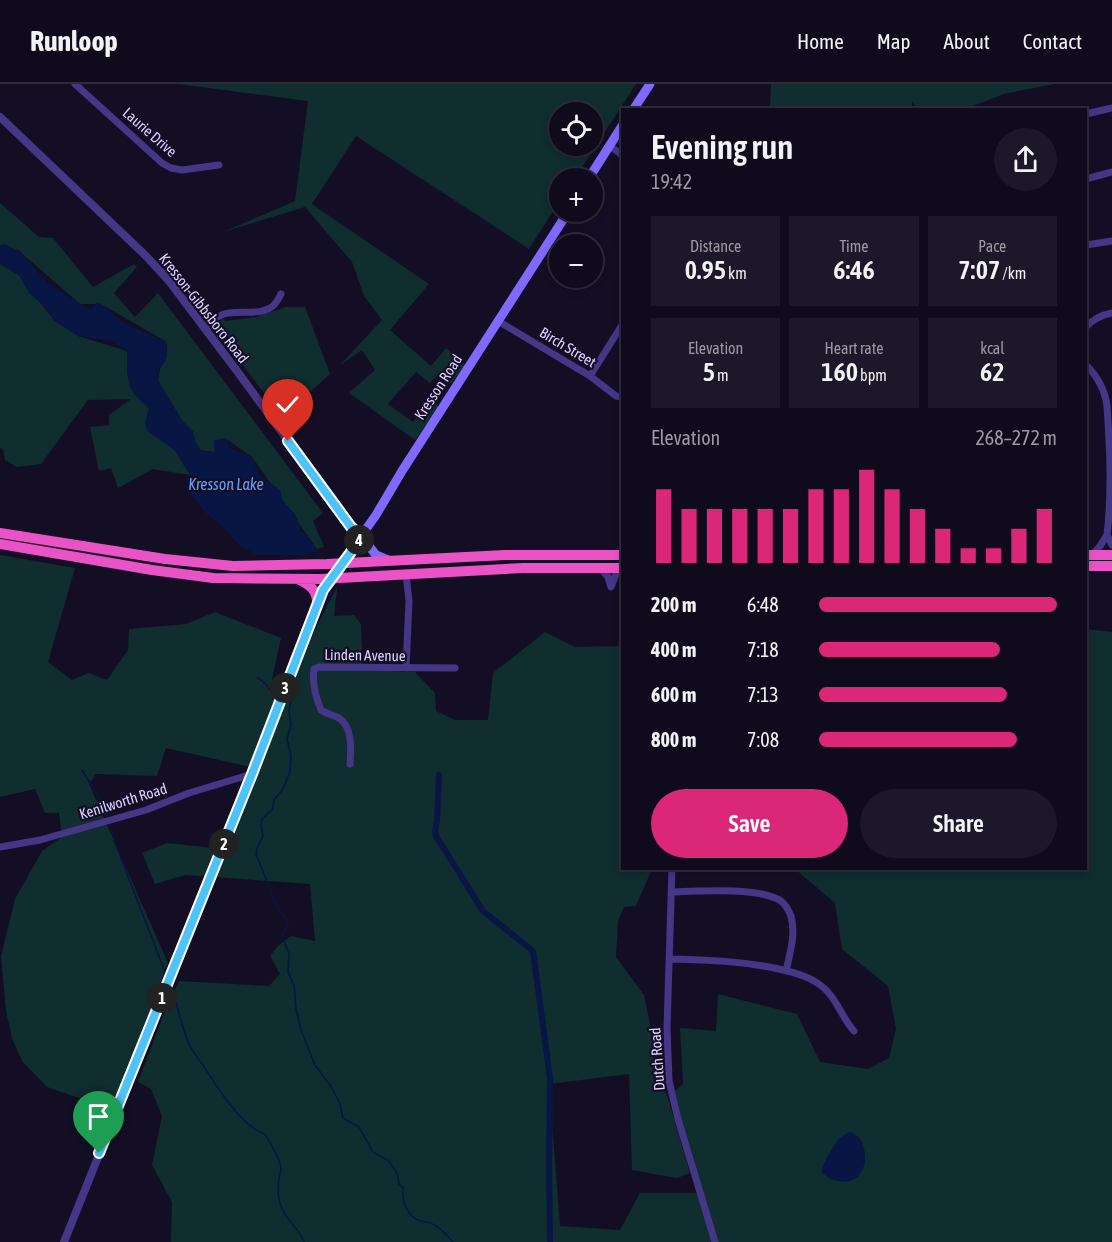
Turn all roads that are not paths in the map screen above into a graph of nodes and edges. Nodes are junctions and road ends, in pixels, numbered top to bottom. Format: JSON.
{"nodes":[{"id":1,"x":75,"y":84,"type":"edge"},
{"id":2,"x":650,"y":84,"type":"edge"},
{"id":3,"x":634,"y":108,"type":"edge"},
{"id":4,"x":1112,"y":108,"type":"edge"},
{"id":5,"x":1087,"y":114,"type":"edge"},
{"id":6,"x":0,"y":117,"type":"edge"},
{"id":7,"x":621,"y":128,"type":"edge"},
{"id":8,"x":609,"y":146,"type":"junction"},
{"id":9,"x":621,"y":154,"type":"edge"},
{"id":10,"x":219,"y":165,"type":"dead end"},
{"id":11,"x":595,"y":168,"type":"edge"},
{"id":12,"x":1112,"y":172,"type":"edge"},
{"id":13,"x":1087,"y":179,"type":"edge"},
{"id":14,"x":562,"y":222,"type":"edge"},
{"id":15,"x":1112,"y":241,"type":"edge"},
{"id":16,"x":1087,"y":245,"type":"edge"},
{"id":17,"x":281,"y":294,"type":"dead end"},
{"id":18,"x":1112,"y":313,"type":"edge"},
{"id":19,"x":498,"y":321,"type":"junction"},
{"id":20,"x":1087,"y":323,"type":"edge"},
{"id":21,"x":203,"y":327,"type":"junction"},
{"id":22,"x":621,"y":327,"type":"edge"},
{"id":23,"x":1087,"y":366,"type":"edge"},
{"id":24,"x":590,"y":376,"type":"junction"},
{"id":25,"x":621,"y":397,"type":"edge"},
{"id":26,"x":0,"y":533,"type":"edge"},
{"id":27,"x":1107,"y":535,"type":"junction"},
{"id":28,"x":362,"y":537,"type":"junction"},
{"id":29,"x":0,"y":544,"type":"edge"},
{"id":30,"x":1112,"y":545,"type":"edge"},
{"id":31,"x":621,"y":555,"type":"edge"},
{"id":32,"x":1089,"y":555,"type":"edge"},
{"id":33,"x":1112,"y":555,"type":"edge"},
{"id":34,"x":391,"y":561,"type":"junction"},
{"id":35,"x":343,"y":563,"type":"junction"},
{"id":36,"x":1087,"y":566,"type":"edge"},
{"id":37,"x":1112,"y":566,"type":"edge"},
{"id":38,"x":621,"y":567,"type":"edge"},
{"id":39,"x":600,"y":568,"type":"junction"},
{"id":40,"x":621,"y":568,"type":"edge"},
{"id":41,"x":406,"y":574,"type":"junction"},
{"id":42,"x":295,"y":578,"type":"junction"},
{"id":43,"x":331,"y":579,"type":"junction"},
{"id":44,"x":317,"y":605,"type":"junction"},
{"id":45,"x":455,"y":668,"type":"dead end"},
{"id":46,"x":406,"y":669,"type":"junction"},
{"id":47,"x":350,"y":764,"type":"dead end"},
{"id":48,"x":252,"y":774,"type":"junction"},
{"id":49,"x":0,"y":847,"type":"edge"},
{"id":50,"x":672,"y":870,"type":"edge"},
{"id":51,"x":672,"y":892,"type":"junction"},
{"id":52,"x":670,"y":959,"type":"junction"},
{"id":53,"x":786,"y":971,"type":"junction"},
{"id":54,"x":854,"y":1031,"type":"dead end"},
{"id":55,"x":64,"y":1242,"type":"edge"},
{"id":56,"x":715,"y":1242,"type":"edge"}],
"edges":[{"from":1,"to":10,"type":"street","name":"Laurie Drive"},
{"from":2,"to":3,"type":"main road"},
{"from":4,"to":5,"type":"street"},
{"from":6,"to":21,"type":"street","name":"Kresson-Gibbsboro Road"},
{"from":7,"to":8,"type":"main road"},
{"from":8,"to":9,"type":"street"},
{"from":8,"to":11,"type":"main road"},
{"from":12,"to":13,"type":"street"},
{"from":14,"to":19,"type":"main road","name":"Kresson Road"},
{"from":15,"to":16,"type":"street"},
{"from":17,"to":21,"type":"street"},
{"from":18,"to":20,"type":"street"},
{"from":19,"to":24,"type":"street","name":"Birch Street"},
{"from":19,"to":28,"type":"main road","name":"Kresson Road"},
{"from":21,"to":28,"type":"street","name":"Kresson-Gibbsboro Road"},
{"from":22,"to":24,"type":"street"},
{"from":23,"to":27,"type":"street"},
{"from":24,"to":25,"type":"street","name":"Birch Street"},
{"from":26,"to":35,"type":"highway"},
{"from":27,"to":30,"type":"street"},
{"from":27,"to":32,"type":"street"},
{"from":28,"to":34,"type":"main road"},
{"from":28,"to":35,"type":"main road","name":"Kresson Road"},
{"from":29,"to":42,"type":"highway"},
{"from":31,"to":34,"type":"highway"},
{"from":32,"to":33,"type":"highway"},
{"from":34,"to":35,"type":"highway"},
{"from":35,"to":43,"type":"main road","name":"Kresson Road"},
{"from":36,"to":37,"type":"highway"},
{"from":38,"to":39,"type":"highway"},
{"from":39,"to":40,"type":"street"},
{"from":39,"to":41,"type":"highway"},
{"from":41,"to":43,"type":"highway"},
{"from":41,"to":46,"type":"street"},
{"from":42,"to":43,"type":"highway"},
{"from":42,"to":44,"type":"highway"},
{"from":43,"to":44,"type":"street"},
{"from":44,"to":48,"type":"street"},
{"from":45,"to":46,"type":"street","name":"Linden Avenue"},
{"from":46,"to":47,"type":"street","name":"Linden Avenue"},
{"from":48,"to":49,"type":"street","name":"Kenilworth Road"},
{"from":48,"to":55,"type":"street"},
{"from":50,"to":51,"type":"street","name":"Dutch Road"},
{"from":51,"to":52,"type":"street","name":"Dutch Road"},
{"from":51,"to":53,"type":"street"},
{"from":52,"to":53,"type":"street"},
{"from":52,"to":56,"type":"street","name":"Dutch Road"},
{"from":53,"to":54,"type":"street"}]}
